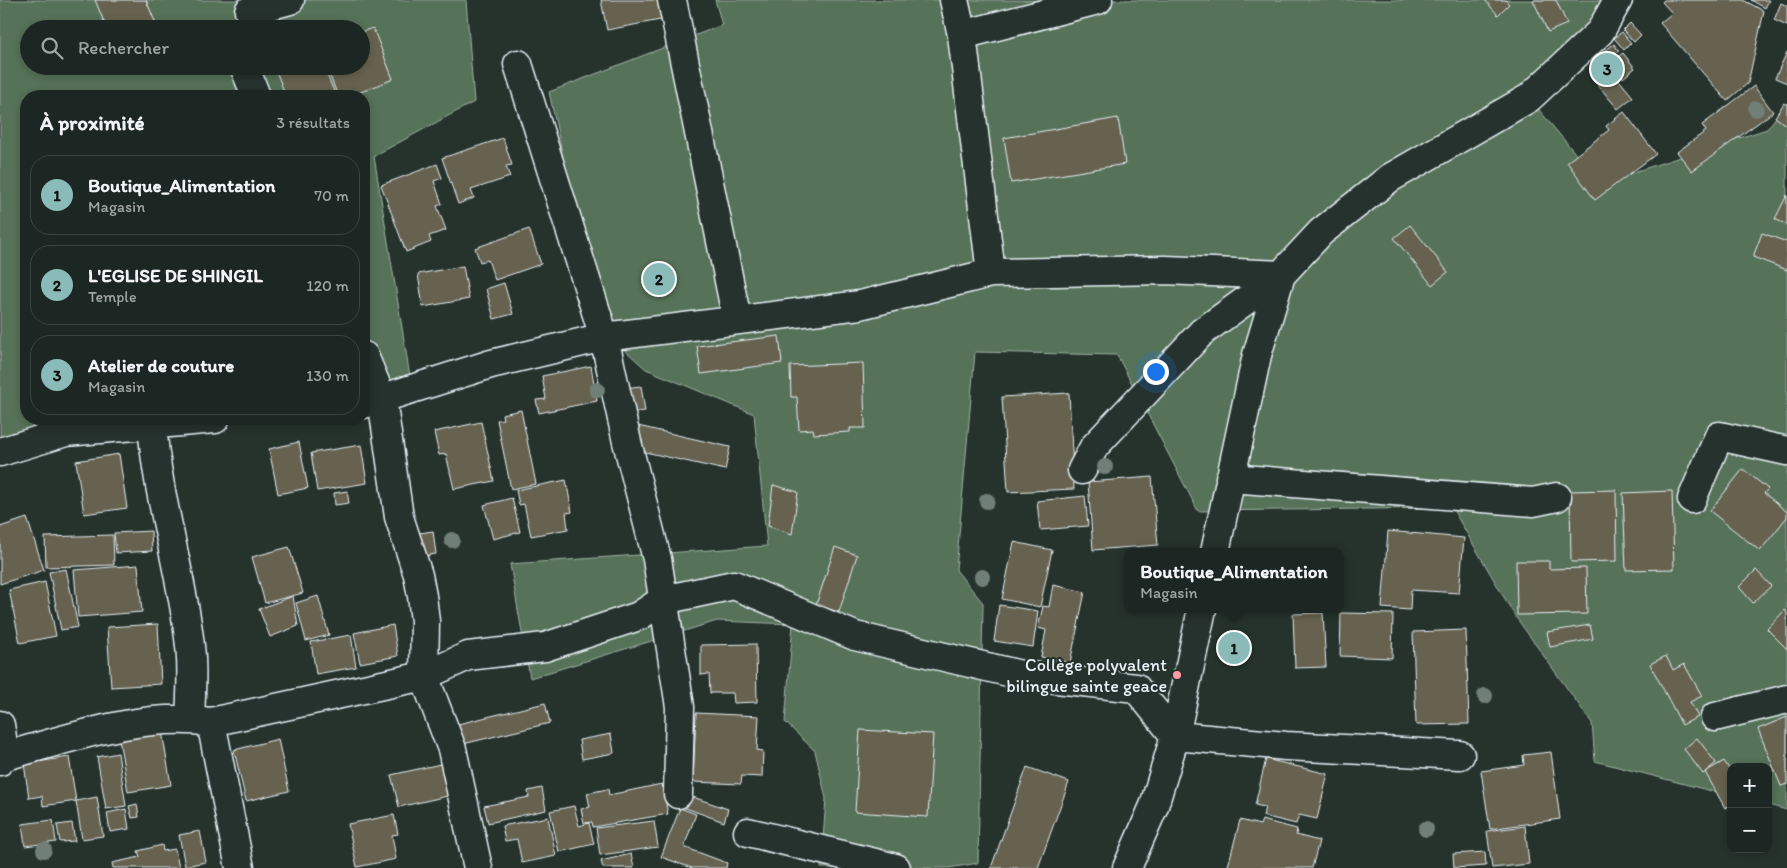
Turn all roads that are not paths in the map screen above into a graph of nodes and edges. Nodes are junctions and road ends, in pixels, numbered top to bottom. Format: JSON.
{"nodes":[{"id":1,"x":290,"y":0,"type":"edge"},
{"id":2,"x":672,"y":0,"type":"edge"},
{"id":3,"x":954,"y":0,"type":"edge"},
{"id":4,"x":1098,"y":0,"type":"edge"},
{"id":5,"x":1618,"y":0,"type":"edge"},
{"id":6,"x":246,"y":13,"type":"edge"},
{"id":7,"x":962,"y":35,"type":"junction"},
{"id":8,"x":518,"y":64,"type":"dead end"},
{"id":9,"x":248,"y":75,"type":"edge"},
{"id":10,"x":254,"y":90,"type":"edge"},
{"id":11,"x":991,"y":273,"type":"junction"},
{"id":12,"x":1281,"y":275,"type":"junction"},
{"id":13,"x":737,"y":320,"type":"junction"},
{"id":14,"x":604,"y":337,"type":"junction"},
{"id":15,"x":370,"y":386,"type":"edge"},
{"id":16,"x":373,"y":401,"type":"edge"},
{"id":17,"x":133,"y":425,"type":"edge"},
{"id":18,"x":152,"y":425,"type":"edge"},
{"id":19,"x":0,"y":452,"type":"edge"},
{"id":20,"x":1787,"y":452,"type":"edge"},
{"id":21,"x":1082,"y":470,"type":"dead end"},
{"id":22,"x":1230,"y":478,"type":"junction"},
{"id":23,"x":1557,"y":497,"type":"dead end"},
{"id":24,"x":1692,"y":499,"type":"dead end"},
{"id":25,"x":1216,"y":548,"type":"edge"},
{"id":26,"x":663,"y":600,"type":"junction"},
{"id":27,"x":1201,"y":613,"type":"edge"},
{"id":28,"x":424,"y":676,"type":"junction"},
{"id":29,"x":1787,"y":699,"type":"edge"},
{"id":30,"x":1715,"y":717,"type":"dead end"},
{"id":31,"x":200,"y":720,"type":"junction"},
{"id":32,"x":0,"y":725,"type":"edge"},
{"id":33,"x":1175,"y":736,"type":"junction"},
{"id":34,"x":1460,"y":755,"type":"dead end"},
{"id":35,"x":2,"y":758,"type":"edge"},
{"id":36,"x":678,"y":794,"type":"dead end"},
{"id":37,"x":748,"y":832,"type":"dead end"},
{"id":38,"x":240,"y":868,"type":"edge"},
{"id":39,"x":478,"y":868,"type":"edge"},
{"id":40,"x":896,"y":868,"type":"edge"},
{"id":41,"x":1127,"y":868,"type":"edge"}],
"edges":[{"from":1,"to":6,"type":"street"},
{"from":2,"to":13,"type":"street"},
{"from":3,"to":7,"type":"street"},
{"from":4,"to":7,"type":"street"},
{"from":5,"to":12,"type":"street"},
{"from":7,"to":11,"type":"street"},
{"from":8,"to":14,"type":"street"},
{"from":9,"to":10,"type":"street"},
{"from":11,"to":12,"type":"street"},
{"from":11,"to":13,"type":"street"},
{"from":12,"to":21,"type":"street"},
{"from":12,"to":22,"type":"street"},
{"from":13,"to":14,"type":"street"},
{"from":14,"to":16,"type":"street"},
{"from":14,"to":26,"type":"street"},
{"from":15,"to":16,"type":"street"},
{"from":16,"to":28,"type":"street"},
{"from":17,"to":19,"type":"street"},
{"from":18,"to":31,"type":"street"},
{"from":20,"to":24,"type":"street"},
{"from":22,"to":23,"type":"street"},
{"from":22,"to":25,"type":"street"},
{"from":26,"to":28,"type":"street"},
{"from":26,"to":33,"type":"street"},
{"from":26,"to":36,"type":"street"},
{"from":27,"to":33,"type":"street"},
{"from":28,"to":31,"type":"street"},
{"from":28,"to":39,"type":"street"},
{"from":29,"to":30,"type":"street"},
{"from":31,"to":35,"type":"street"},
{"from":31,"to":38,"type":"street"},
{"from":32,"to":35,"type":"street"},
{"from":33,"to":34,"type":"street"},
{"from":33,"to":41,"type":"street"},
{"from":37,"to":40,"type":"street"}]}
